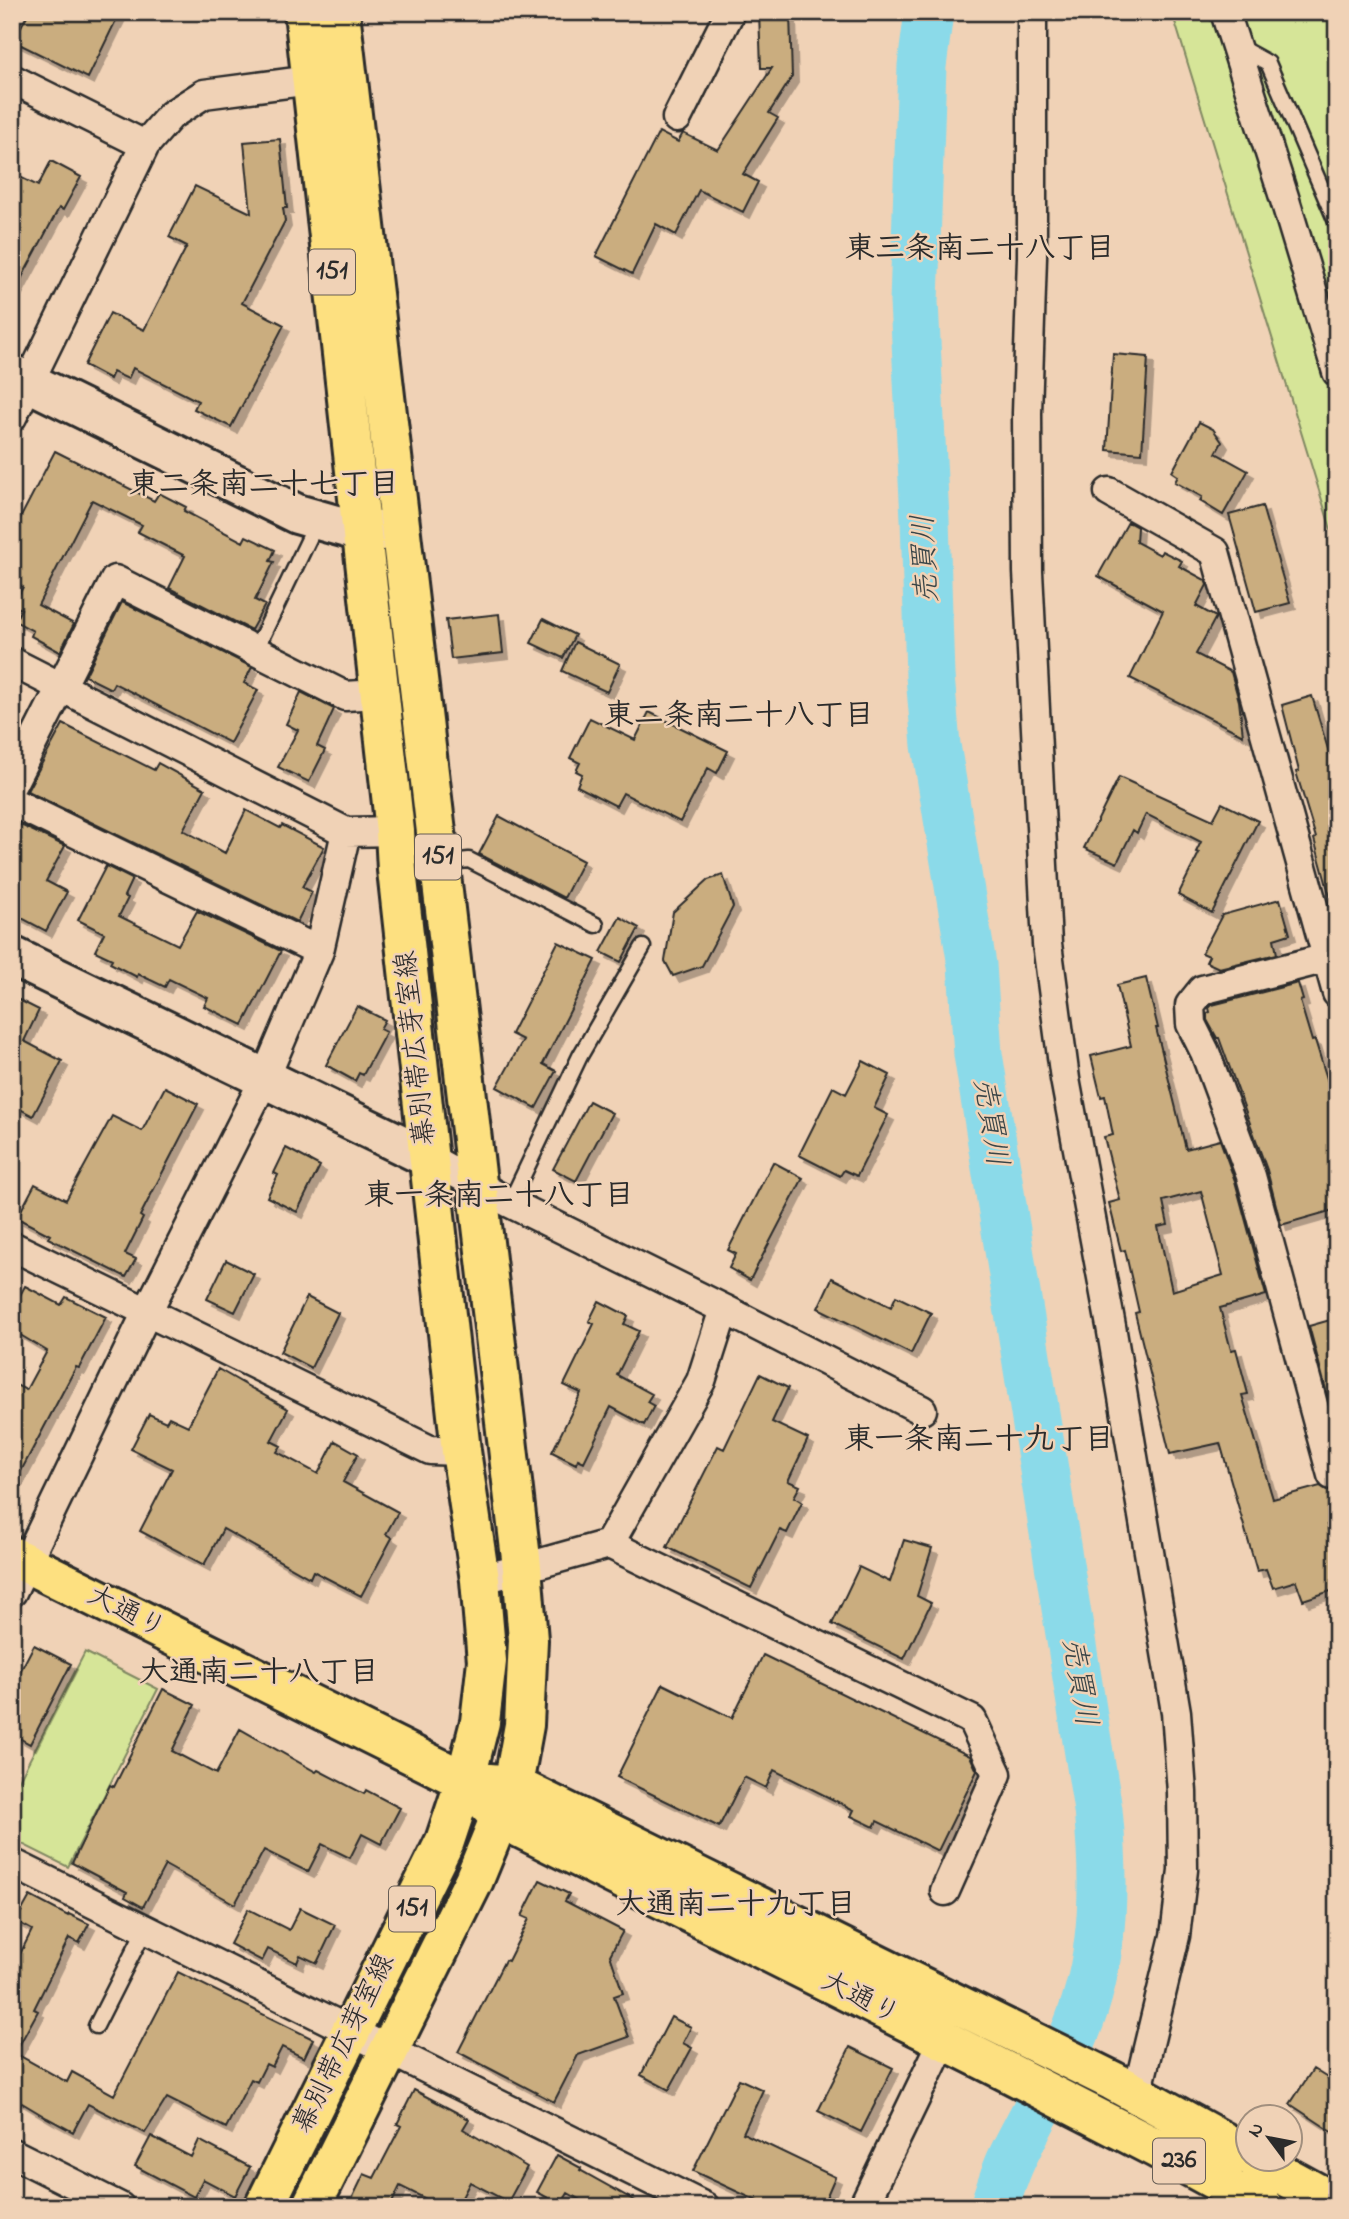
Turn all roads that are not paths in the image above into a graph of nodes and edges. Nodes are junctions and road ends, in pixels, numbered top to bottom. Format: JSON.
{"nodes":[{"id":1,"x":304,"y":12,"type":"edge"},
{"id":2,"x":340,"y":12,"type":"edge"},
{"id":3,"x":730,"y":12,"type":"edge"},
{"id":4,"x":1032,"y":12,"type":"edge"},
{"id":5,"x":1225,"y":12,"type":"edge"},
{"id":6,"x":1236,"y":46,"type":"junction"},
{"id":7,"x":12,"y":79,"type":"edge"},
{"id":8,"x":311,"y":80,"type":"junction"},
{"id":9,"x":677,"y":118,"type":"dead end"},
{"id":10,"x":145,"y":145,"type":"junction"},
{"id":11,"x":1337,"y":224,"type":"edge"},
{"id":12,"x":1337,"y":372,"type":"edge"},
{"id":13,"x":21,"y":378,"type":"edge"},
{"id":14,"x":12,"y":417,"type":"edge"},
{"id":15,"x":1109,"y":492,"type":"dead end"},
{"id":16,"x":318,"y":520,"type":"junction"},
{"id":17,"x":400,"y":529,"type":"junction"},
{"id":18,"x":361,"y":532,"type":"junction"},
{"id":19,"x":255,"y":651,"type":"junction"},
{"id":20,"x":12,"y":662,"type":"edge"},
{"id":21,"x":62,"y":687,"type":"junction"},
{"id":22,"x":378,"y":694,"type":"junction"},
{"id":23,"x":12,"y":784,"type":"edge"},
{"id":24,"x":12,"y":803,"type":"edge"},
{"id":25,"x":395,"y":831,"type":"junction"},
{"id":26,"x":346,"y":832,"type":"junction"},
{"id":27,"x":439,"y":864,"type":"junction"},
{"id":28,"x":596,"y":925,"type":"dead end"},
{"id":29,"x":643,"y":947,"type":"dead end"},
{"id":30,"x":319,"y":951,"type":"junction"},
{"id":31,"x":12,"y":956,"type":"edge"},
{"id":32,"x":1327,"y":958,"type":"junction"},
{"id":33,"x":1337,"y":993,"type":"edge"},
{"id":34,"x":264,"y":1080,"type":"junction"},
{"id":35,"x":429,"y":1158,"type":"junction"},
{"id":36,"x":494,"y":1194,"type":"junction"},
{"id":37,"x":12,"y":1246,"type":"edge"},
{"id":38,"x":724,"y":1309,"type":"junction"},
{"id":39,"x":147,"y":1312,"type":"junction"},
{"id":40,"x":922,"y":1410,"type":"dead end"},
{"id":41,"x":461,"y":1451,"type":"junction"},
{"id":42,"x":1335,"y":1480,"type":"edge"},
{"id":43,"x":608,"y":1544,"type":"junction"},
{"id":44,"x":522,"y":1567,"type":"junction"},
{"id":45,"x":17,"y":1570,"type":"edge"},
{"id":46,"x":480,"y":1580,"type":"junction"},
{"id":47,"x":465,"y":1782,"type":"junction"},
{"id":48,"x":507,"y":1802,"type":"junction"},
{"id":49,"x":12,"y":1863,"type":"edge"},
{"id":50,"x":945,"y":1891,"type":"dead end"},
{"id":51,"x":145,"y":1929,"type":"junction"},
{"id":52,"x":96,"y":2026,"type":"dead end"},
{"id":53,"x":351,"y":2032,"type":"junction"},
{"id":54,"x":943,"y":2041,"type":"junction"},
{"id":55,"x":390,"y":2051,"type":"junction"},
{"id":56,"x":1125,"y":2088,"type":"junction"},
{"id":57,"x":1234,"y":2147,"type":"edge"},
{"id":58,"x":12,"y":2154,"type":"edge"},
{"id":59,"x":1282,"y":2174,"type":"edge"},
{"id":60,"x":1337,"y":2204,"type":"edge"},
{"id":61,"x":120,"y":2207,"type":"edge"},
{"id":62,"x":264,"y":2207,"type":"edge"},
{"id":63,"x":312,"y":2207,"type":"edge"},
{"id":64,"x":705,"y":2207,"type":"edge"},
{"id":65,"x":863,"y":2207,"type":"edge"},
{"id":66,"x":1264,"y":2207,"type":"edge"}],
"edges":[{"from":1,"to":8,"type":"main road","name":"幕別帯広芽室線","number":"151"},
{"from":2,"to":17,"type":"main road","name":"幕別帯広芽室線","number":"151"},
{"from":3,"to":9,"type":"street"},
{"from":4,"to":56,"type":"street"},
{"from":5,"to":6,"type":"street"},
{"from":6,"to":11,"type":"lane"},
{"from":6,"to":12,"type":"street"},
{"from":7,"to":10,"type":"street"},
{"from":8,"to":10,"type":"street"},
{"from":8,"to":18,"type":"main road","name":"幕別帯広芽室線","number":"151"},
{"from":10,"to":13,"type":"street"},
{"from":13,"to":14,"type":"street"},
{"from":13,"to":16,"type":"street"},
{"from":15,"to":32,"type":"street"},
{"from":16,"to":18,"type":"street"},
{"from":16,"to":19,"type":"lane"},
{"from":17,"to":18,"type":"street"},
{"from":17,"to":27,"type":"main road","name":"幕別帯広芽室線","number":"151"},
{"from":18,"to":22,"type":"main road","name":"幕別帯広芽室線","number":"151"},
{"from":19,"to":21,"type":"street"},
{"from":19,"to":22,"type":"street"},
{"from":20,"to":21,"type":"street"},
{"from":21,"to":23,"type":"street"},
{"from":21,"to":26,"type":"street"},
{"from":22,"to":25,"type":"main road","name":"幕別帯広芽室線","number":"151"},
{"from":24,"to":30,"type":"street"},
{"from":25,"to":26,"type":"street"},
{"from":25,"to":35,"type":"main road","name":"幕別帯広芽室線","number":"151"},
{"from":26,"to":30,"type":"street"},
{"from":27,"to":28,"type":"lane"},
{"from":27,"to":36,"type":"main road","name":"幕別帯広芽室線","number":"151"},
{"from":29,"to":36,"type":"lane"},
{"from":30,"to":34,"type":"street"},
{"from":31,"to":34,"type":"street"},
{"from":32,"to":33,"type":"street"},
{"from":32,"to":42,"type":"street"},
{"from":34,"to":35,"type":"street"},
{"from":34,"to":39,"type":"street"},
{"from":35,"to":36,"type":"street"},
{"from":35,"to":41,"type":"main road","name":"幕別帯広芽室線","number":"151"},
{"from":36,"to":38,"type":"street"},
{"from":36,"to":44,"type":"main road","name":"幕別帯広芽室線","number":"151"},
{"from":37,"to":39,"type":"street"},
{"from":38,"to":40,"type":"street"},
{"from":38,"to":43,"type":"street"},
{"from":39,"to":41,"type":"street"},
{"from":39,"to":45,"type":"street"},
{"from":41,"to":46,"type":"main road","name":"幕別帯広芽室線","number":"151"},
{"from":43,"to":44,"type":"street"},
{"from":43,"to":50,"type":"street"},
{"from":44,"to":46,"type":"street"},
{"from":44,"to":48,"type":"main road","name":"幕別帯広芽室線","number":"151"},
{"from":45,"to":47,"type":"main road","name":"大通り","number":"236"},
{"from":46,"to":47,"type":"main road","name":"幕別帯広芽室線","number":"151"},
{"from":47,"to":48,"type":"main road","name":"大通り","number":"236"},
{"from":47,"to":53,"type":"main road","name":"幕別帯広芽室線","number":"151"},
{"from":48,"to":54,"type":"main road","name":"大通り","number":"236"},
{"from":48,"to":55,"type":"main road","name":"幕別帯広芽室線","number":"151"},
{"from":48,"to":56,"type":"main road","name":"大通り","number":"236"},
{"from":49,"to":51,"type":"street"},
{"from":51,"to":52,"type":"lane"},
{"from":51,"to":53,"type":"street"},
{"from":53,"to":55,"type":"street"},
{"from":53,"to":62,"type":"main road","name":"幕別帯広芽室線","number":"151"},
{"from":54,"to":65,"type":"street"},
{"from":54,"to":66,"type":"main road","name":"大通り","number":"236"},
{"from":55,"to":63,"type":"main road","name":"幕別帯広芽室線","number":"151"},
{"from":55,"to":64,"type":"street"},
{"from":56,"to":57,"type":"main road","name":"大通り","number":"236"},
{"from":58,"to":61,"type":"street"},
{"from":59,"to":60,"type":"main road"}]}
